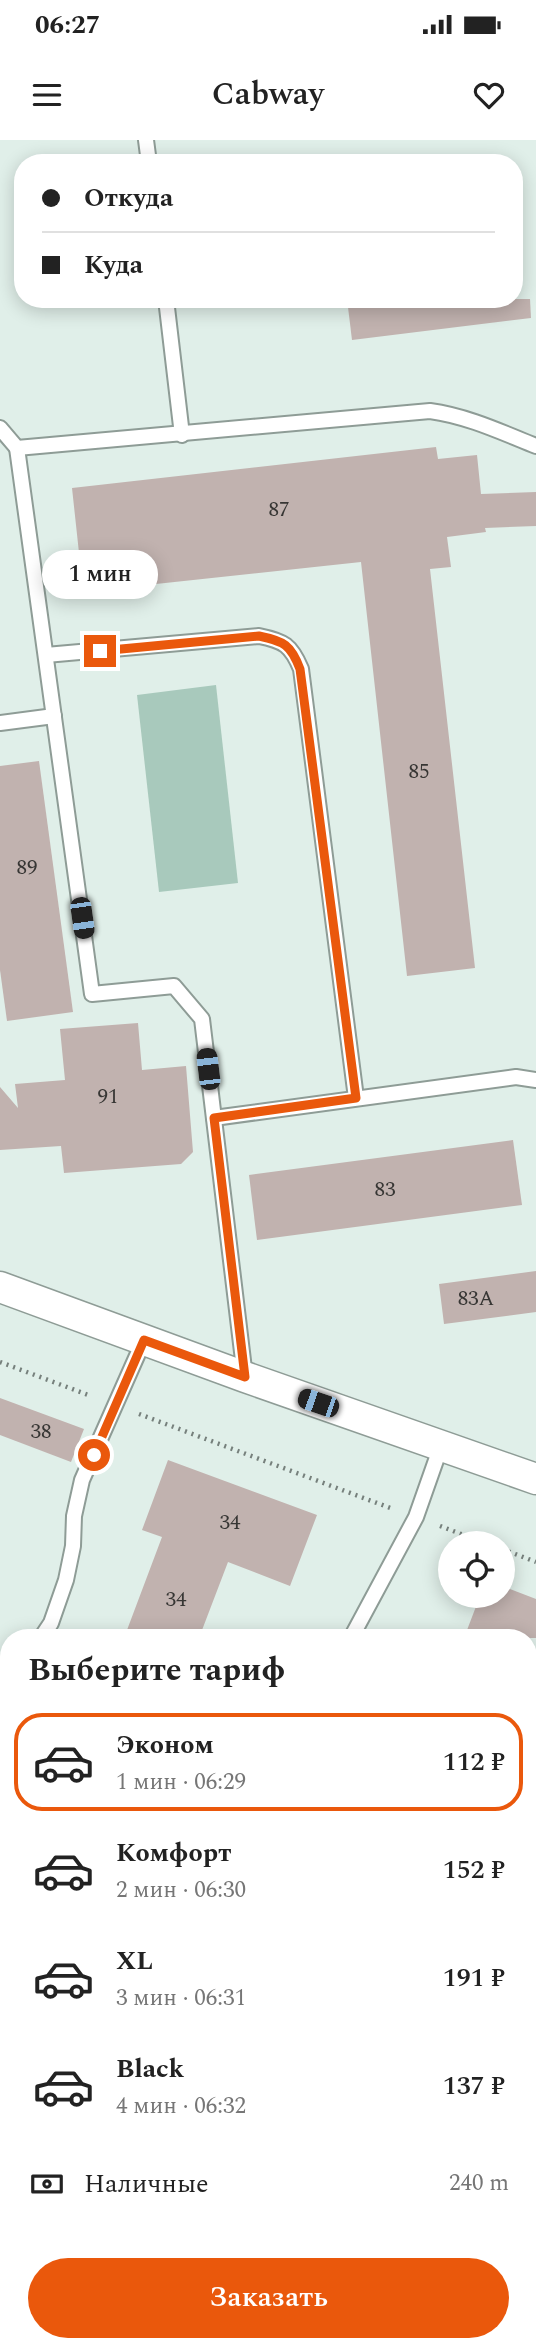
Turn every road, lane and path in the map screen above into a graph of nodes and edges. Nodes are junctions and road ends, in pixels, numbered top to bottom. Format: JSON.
{"nodes":[{"id":1,"x":167,"y":308,"type":"edge"},
{"id":2,"x":0,"y":428,"type":"edge"},
{"id":3,"x":182,"y":435,"type":"junction"},
{"id":4,"x":536,"y":446,"type":"edge"},
{"id":5,"x":18,"y":448,"type":"junction"},
{"id":6,"x":46,"y":656,"type":"junction"},
{"id":7,"x":54,"y":716,"type":"junction"},
{"id":8,"x":0,"y":723,"type":"edge"},
{"id":9,"x":536,"y":1080,"type":"edge"},
{"id":10,"x":356,"y":1098,"type":"junction"},
{"id":11,"x":214,"y":1118,"type":"junction"},
{"id":12,"x":0,"y":1287,"type":"edge"},
{"id":13,"x":144,"y":1340,"type":"junction"},
{"id":14,"x":0,"y":1362,"type":"edge"},
{"id":15,"x":245,"y":1377,"type":"junction"},
{"id":16,"x":116,"y":1406,"type":"junction"},
{"id":17,"x":441,"y":1446,"type":"junction"},
{"id":18,"x":536,"y":1479,"type":"edge"},
{"id":19,"x":416,"y":1517,"type":"junction"},
{"id":20,"x":453,"y":1531,"type":"edge"},
{"id":21,"x":515,"y":1554,"type":"edge"},
{"id":22,"x":536,"y":1562,"type":"edge"},
{"id":23,"x":47,"y":1629,"type":"edge"},
{"id":24,"x":356,"y":1629,"type":"edge"}],
"edges":[{"from":1,"to":3,"type":"lane"},
{"from":2,"to":5,"type":"lane"},
{"from":3,"to":4,"type":"lane"},
{"from":3,"to":5,"type":"lane"},
{"from":5,"to":6,"type":"lane"},
{"from":6,"to":7,"type":"lane"},
{"from":6,"to":10,"type":"lane"},
{"from":7,"to":8,"type":"lane"},
{"from":7,"to":11,"type":"lane"},
{"from":9,"to":10,"type":"lane"},
{"from":10,"to":11,"type":"lane"},
{"from":11,"to":15,"type":"lane"},
{"from":12,"to":13,"type":"street"},
{"from":13,"to":15,"type":"street"},
{"from":13,"to":16,"type":"lane"},
{"from":14,"to":16,"type":"path"},
{"from":15,"to":17,"type":"street"},
{"from":16,"to":19,"type":"path"},
{"from":16,"to":23,"type":"lane"},
{"from":17,"to":18,"type":"street"},
{"from":17,"to":19,"type":"lane"},
{"from":19,"to":20,"type":"path"},
{"from":19,"to":24,"type":"lane"},
{"from":21,"to":22,"type":"path"}]}
